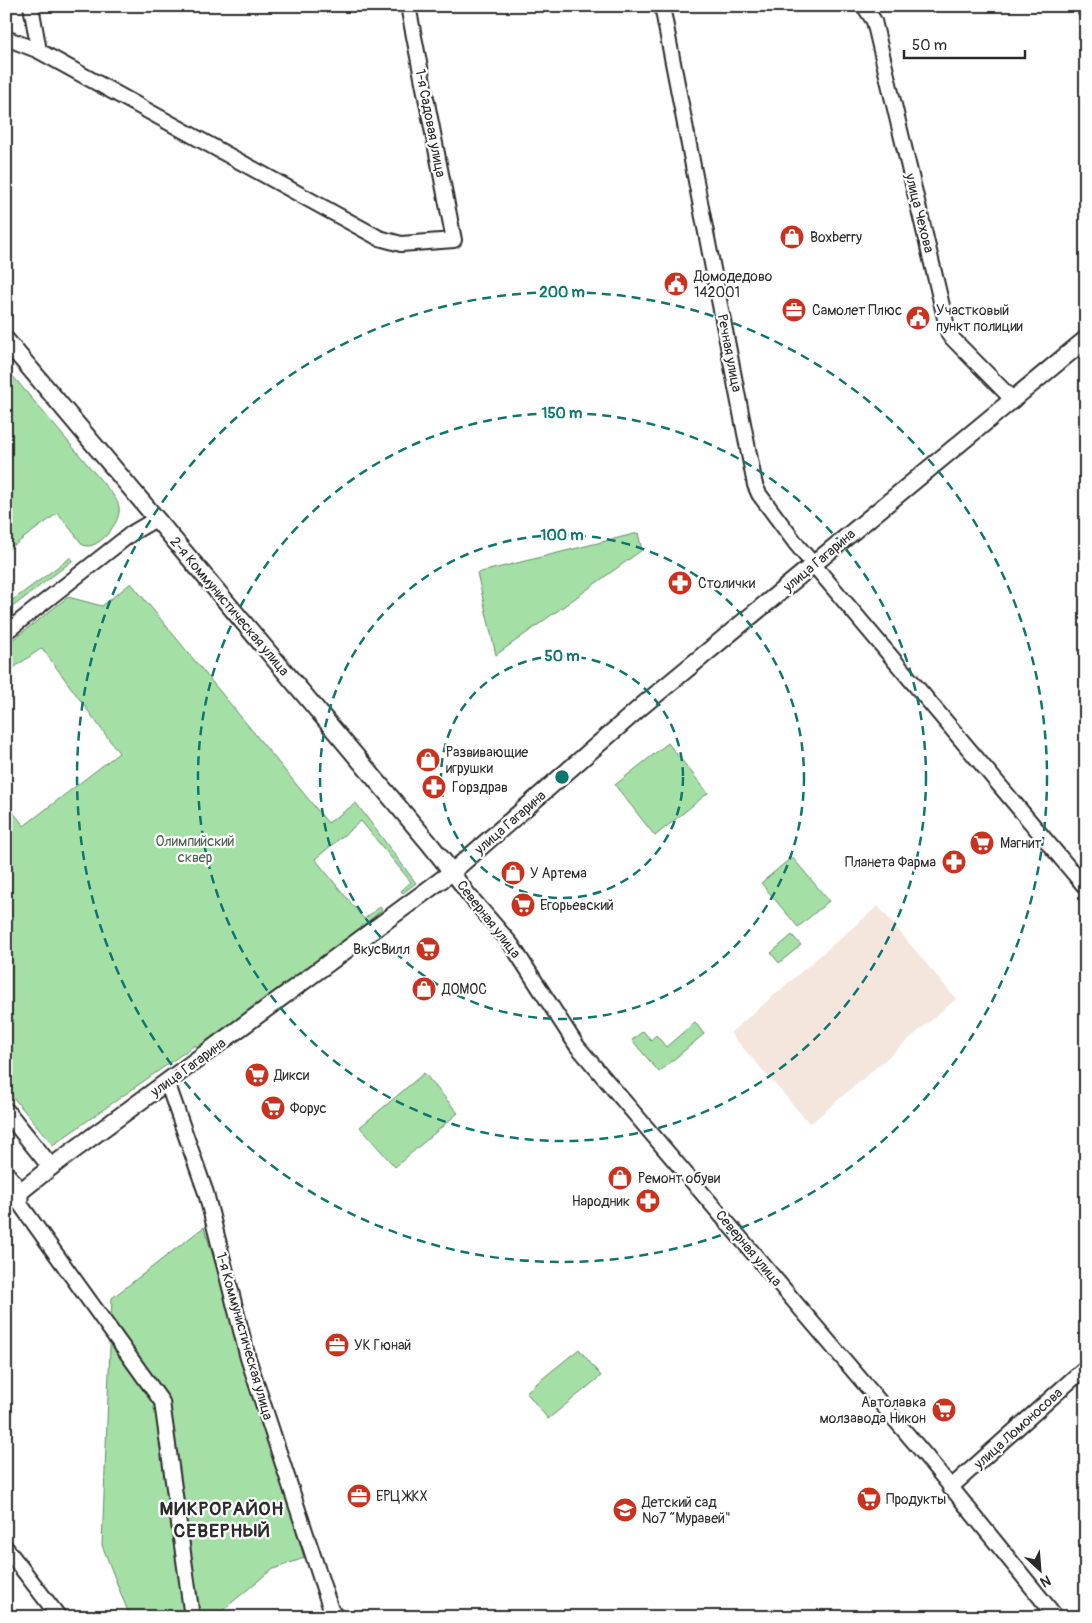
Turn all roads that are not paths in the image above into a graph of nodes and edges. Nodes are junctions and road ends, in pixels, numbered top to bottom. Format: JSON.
{"nodes":[{"id":1,"x":31,"y":6,"type":"edge"},
{"id":2,"x":408,"y":6,"type":"edge"},
{"id":3,"x":662,"y":6,"type":"edge"},
{"id":4,"x":864,"y":6,"type":"edge"},
{"id":5,"x":1084,"y":6,"type":"edge"},
{"id":6,"x":1086,"y":12,"type":"edge"},
{"id":7,"x":6,"y":38,"type":"edge"},
{"id":8,"x":39,"y":51,"type":"junction"},
{"id":9,"x":1086,"y":339,"type":"edge"},
{"id":10,"x":6,"y":340,"type":"edge"},
{"id":11,"x":1012,"y":400,"type":"junction"},
{"id":12,"x":156,"y":519,"type":"junction"},
{"id":13,"x":814,"y":564,"type":"junction"},
{"id":14,"x":6,"y":632,"type":"edge"},
{"id":15,"x":452,"y":872,"type":"junction"},
{"id":16,"x":1086,"y":888,"type":"edge"},
{"id":17,"x":167,"y":1082,"type":"junction"},
{"id":18,"x":6,"y":1111,"type":"edge"},
{"id":19,"x":51,"y":1167,"type":"junction"},
{"id":20,"x":6,"y":1172,"type":"edge"},
{"id":21,"x":21,"y":1191,"type":"junction"},
{"id":22,"x":6,"y":1203,"type":"edge"},
{"id":23,"x":1086,"y":1367,"type":"edge"},
{"id":24,"x":950,"y":1488,"type":"junction"},
{"id":25,"x":6,"y":1548,"type":"edge"},
{"id":26,"x":59,"y":1617,"type":"edge"},
{"id":27,"x":192,"y":1617,"type":"edge"},
{"id":28,"x":337,"y":1617,"type":"edge"},
{"id":29,"x":1056,"y":1617,"type":"edge"}],
"edges":[{"from":1,"to":8,"type":"street"},
{"from":2,"to":8,"type":"street","name":"1-я Садовая улица"},
{"from":3,"to":13,"type":"street","name":"Речная улица"},
{"from":4,"to":11,"type":"street","name":"улица Чехова"},
{"from":5,"to":6,"type":"street"},
{"from":7,"to":8,"type":"street"},
{"from":9,"to":11,"type":"street","name":"улица Гагарина"},
{"from":10,"to":12,"type":"street","name":"2-я Коммунистическая улица"},
{"from":11,"to":13,"type":"street","name":"улица Гагарина"},
{"from":12,"to":14,"type":"street"},
{"from":12,"to":15,"type":"street","name":"2-я Коммунистическая улица"},
{"from":13,"to":15,"type":"street","name":"улица Гагарина"},
{"from":13,"to":16,"type":"street","name":"Речная улица"},
{"from":15,"to":17,"type":"street","name":"улица Гагарина"},
{"from":15,"to":24,"type":"street","name":"Северная улица"},
{"from":17,"to":19,"type":"street","name":"улица Гагарина"},
{"from":17,"to":28,"type":"street","name":"1-я Коммунистическая улица"},
{"from":18,"to":19,"type":"street"},
{"from":19,"to":21,"type":"street","name":"улица Гагарина"},
{"from":20,"to":21,"type":"street"},
{"from":21,"to":22,"type":"street","name":"улица Гагарина"},
{"from":21,"to":27,"type":"street"},
{"from":23,"to":24,"type":"street","name":"улица Ломоносова"},
{"from":24,"to":29,"type":"street","name":"Северная улица"},
{"from":25,"to":26,"type":"street"}]}
